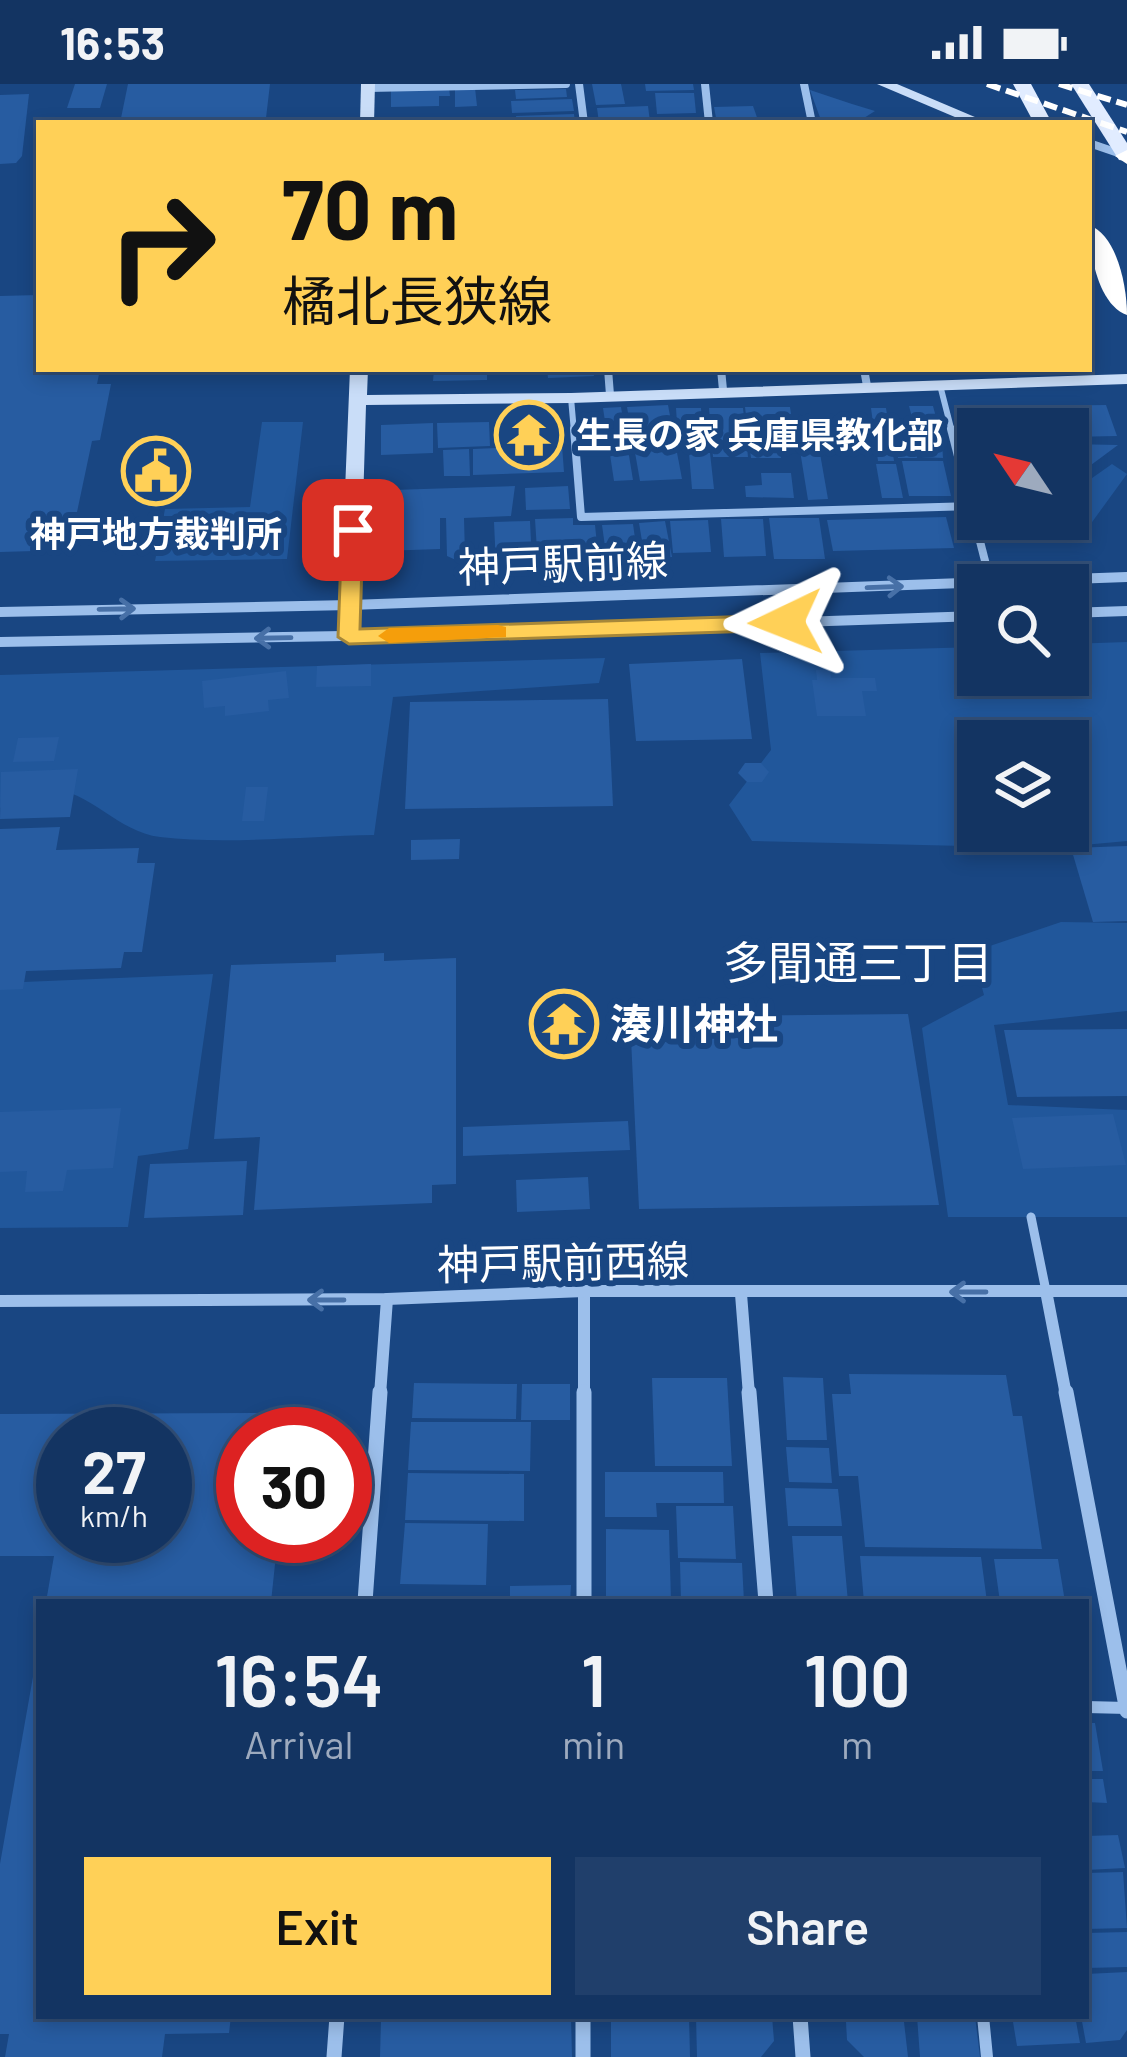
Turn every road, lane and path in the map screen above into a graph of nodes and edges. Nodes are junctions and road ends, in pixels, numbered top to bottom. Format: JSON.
{"nodes":[{"id":1,"x":566,"y":84,"type":"edge"},
{"id":2,"x":579,"y":84,"type":"edge"},
{"id":3,"x":705,"y":84,"type":"edge"},
{"id":4,"x":803,"y":84,"type":"edge"},
{"id":5,"x":884,"y":84,"type":"edge"},
{"id":6,"x":1022,"y":84,"type":"edge"},
{"id":7,"x":1080,"y":84,"type":"edge"},
{"id":8,"x":368,"y":86,"type":"edge"},
{"id":9,"x":367,"y":120,"type":"edge"},
{"id":10,"x":584,"y":120,"type":"edge"},
{"id":11,"x":709,"y":120,"type":"edge"},
{"id":12,"x":811,"y":120,"type":"edge"},
{"id":13,"x":977,"y":120,"type":"edge"},
{"id":14,"x":1041,"y":120,"type":"edge"},
{"id":15,"x":1092,"y":144,"type":"edge"},
{"id":16,"x":1127,"y":157,"type":"edge"},
{"id":17,"x":1094,"y":249,"type":"edge"},
{"id":18,"x":1127,"y":308,"type":"edge"},
{"id":19,"x":359,"y":372,"type":"edge"},
{"id":20,"x":608,"y":372,"type":"edge"},
{"id":21,"x":721,"y":372,"type":"edge"},
{"id":22,"x":866,"y":377,"type":"edge"},
{"id":23,"x":1127,"y":379,"type":"edge"},
{"id":24,"x":940,"y":385,"type":"junction"},
{"id":25,"x":723,"y":390,"type":"junction"},
{"id":26,"x":610,"y":395,"type":"junction"},
{"id":27,"x":571,"y":398,"type":"junction"},
{"id":28,"x":358,"y":400,"type":"junction"},
{"id":29,"x":957,"y":446,"type":"edge"},
{"id":30,"x":957,"y":506,"type":"edge"},
{"id":31,"x":1127,"y":577,"type":"edge"},
{"id":32,"x":1089,"y":579,"type":"edge"},
{"id":33,"x":957,"y":585,"type":"edge"},
{"id":34,"x":350,"y":605,"type":"junction"},
{"id":35,"x":1127,"y":611,"type":"edge"},
{"id":36,"x":0,"y":612,"type":"edge"},
{"id":37,"x":1089,"y":612,"type":"edge"},
{"id":38,"x":957,"y":617,"type":"edge"},
{"id":39,"x":349,"y":637,"type":"junction"},
{"id":40,"x":0,"y":642,"type":"edge"},
{"id":41,"x":1031,"y":1217,"type":"dead end"},
{"id":42,"x":584,"y":1291,"type":"junction"},
{"id":43,"x":1127,"y":1291,"type":"edge"},
{"id":44,"x":1046,"y":1292,"type":"junction"},
{"id":45,"x":741,"y":1294,"type":"junction"},
{"id":46,"x":387,"y":1299,"type":"junction"},
{"id":47,"x":0,"y":1301,"type":"edge"},
{"id":48,"x":365,"y":1599,"type":"edge"},
{"id":49,"x":584,"y":1599,"type":"edge"},
{"id":50,"x":766,"y":1599,"type":"edge"},
{"id":51,"x":1089,"y":1707,"type":"edge"},
{"id":52,"x":1127,"y":1710,"type":"edge"},
{"id":53,"x":337,"y":2019,"type":"edge"},
{"id":54,"x":583,"y":2019,"type":"edge"},
{"id":55,"x":800,"y":2019,"type":"edge"},
{"id":56,"x":983,"y":2019,"type":"edge"},
{"id":57,"x":334,"y":2057,"type":"edge"},
{"id":58,"x":583,"y":2057,"type":"edge"},
{"id":59,"x":803,"y":2057,"type":"edge"},
{"id":60,"x":987,"y":2057,"type":"edge"}],
"edges":[{"from":1,"to":8,"type":"street"},
{"from":2,"to":10,"type":"street"},
{"from":3,"to":11,"type":"street"},
{"from":4,"to":12,"type":"street"},
{"from":5,"to":13,"type":"street"},
{"from":6,"to":14,"type":"main road"},
{"from":7,"to":16,"type":"main road"},
{"from":8,"to":9,"type":"street"},
{"from":15,"to":16,"type":"street"},
{"from":17,"to":18,"type":"highway"},
{"from":19,"to":28,"type":"street"},
{"from":20,"to":26,"type":"street"},
{"from":21,"to":25,"type":"street"},
{"from":22,"to":24,"type":"street"},
{"from":22,"to":25,"type":"street"},
{"from":23,"to":24,"type":"street"},
{"from":24,"to":29,"type":"lane"},
{"from":25,"to":26,"type":"street"},
{"from":26,"to":27,"type":"street"},
{"from":27,"to":28,"type":"street"},
{"from":27,"to":30,"type":"lane"},
{"from":28,"to":34,"type":"street"},
{"from":31,"to":32,"type":"street","name":"神戸駅前線"},
{"from":34,"to":33,"type":"street","name":"神戸駅前線","one_way":true},
{"from":36,"to":34,"type":"street","name":"神戸駅前線","one_way":true},
{"from":34,"to":39,"type":"street"},
{"from":35,"to":37,"type":"street"},
{"from":38,"to":39,"type":"street","name":"神戸駅前線"},
{"from":39,"to":40,"type":"street","name":"神戸駅前線","one_way":true},
{"from":41,"to":44,"type":"lane"},
{"from":42,"to":45,"type":"street","name":"神戸駅前西線"},
{"from":42,"to":46,"type":"street","name":"神戸駅前西線"},
{"from":42,"to":49,"type":"street"},
{"from":43,"to":44,"type":"street","name":"神戸駅前西線"},
{"from":44,"to":45,"type":"street","name":"神戸駅前西線","one_way":true},
{"from":44,"to":52,"type":"street"},
{"from":45,"to":50,"type":"street"},
{"from":46,"to":47,"type":"street","name":"神戸駅前西線","one_way":true},
{"from":46,"to":48,"type":"street"},
{"from":51,"to":52,"type":"lane"},
{"from":53,"to":57,"type":"street"},
{"from":54,"to":58,"type":"street"},
{"from":55,"to":59,"type":"street"},
{"from":56,"to":60,"type":"lane"}]}
